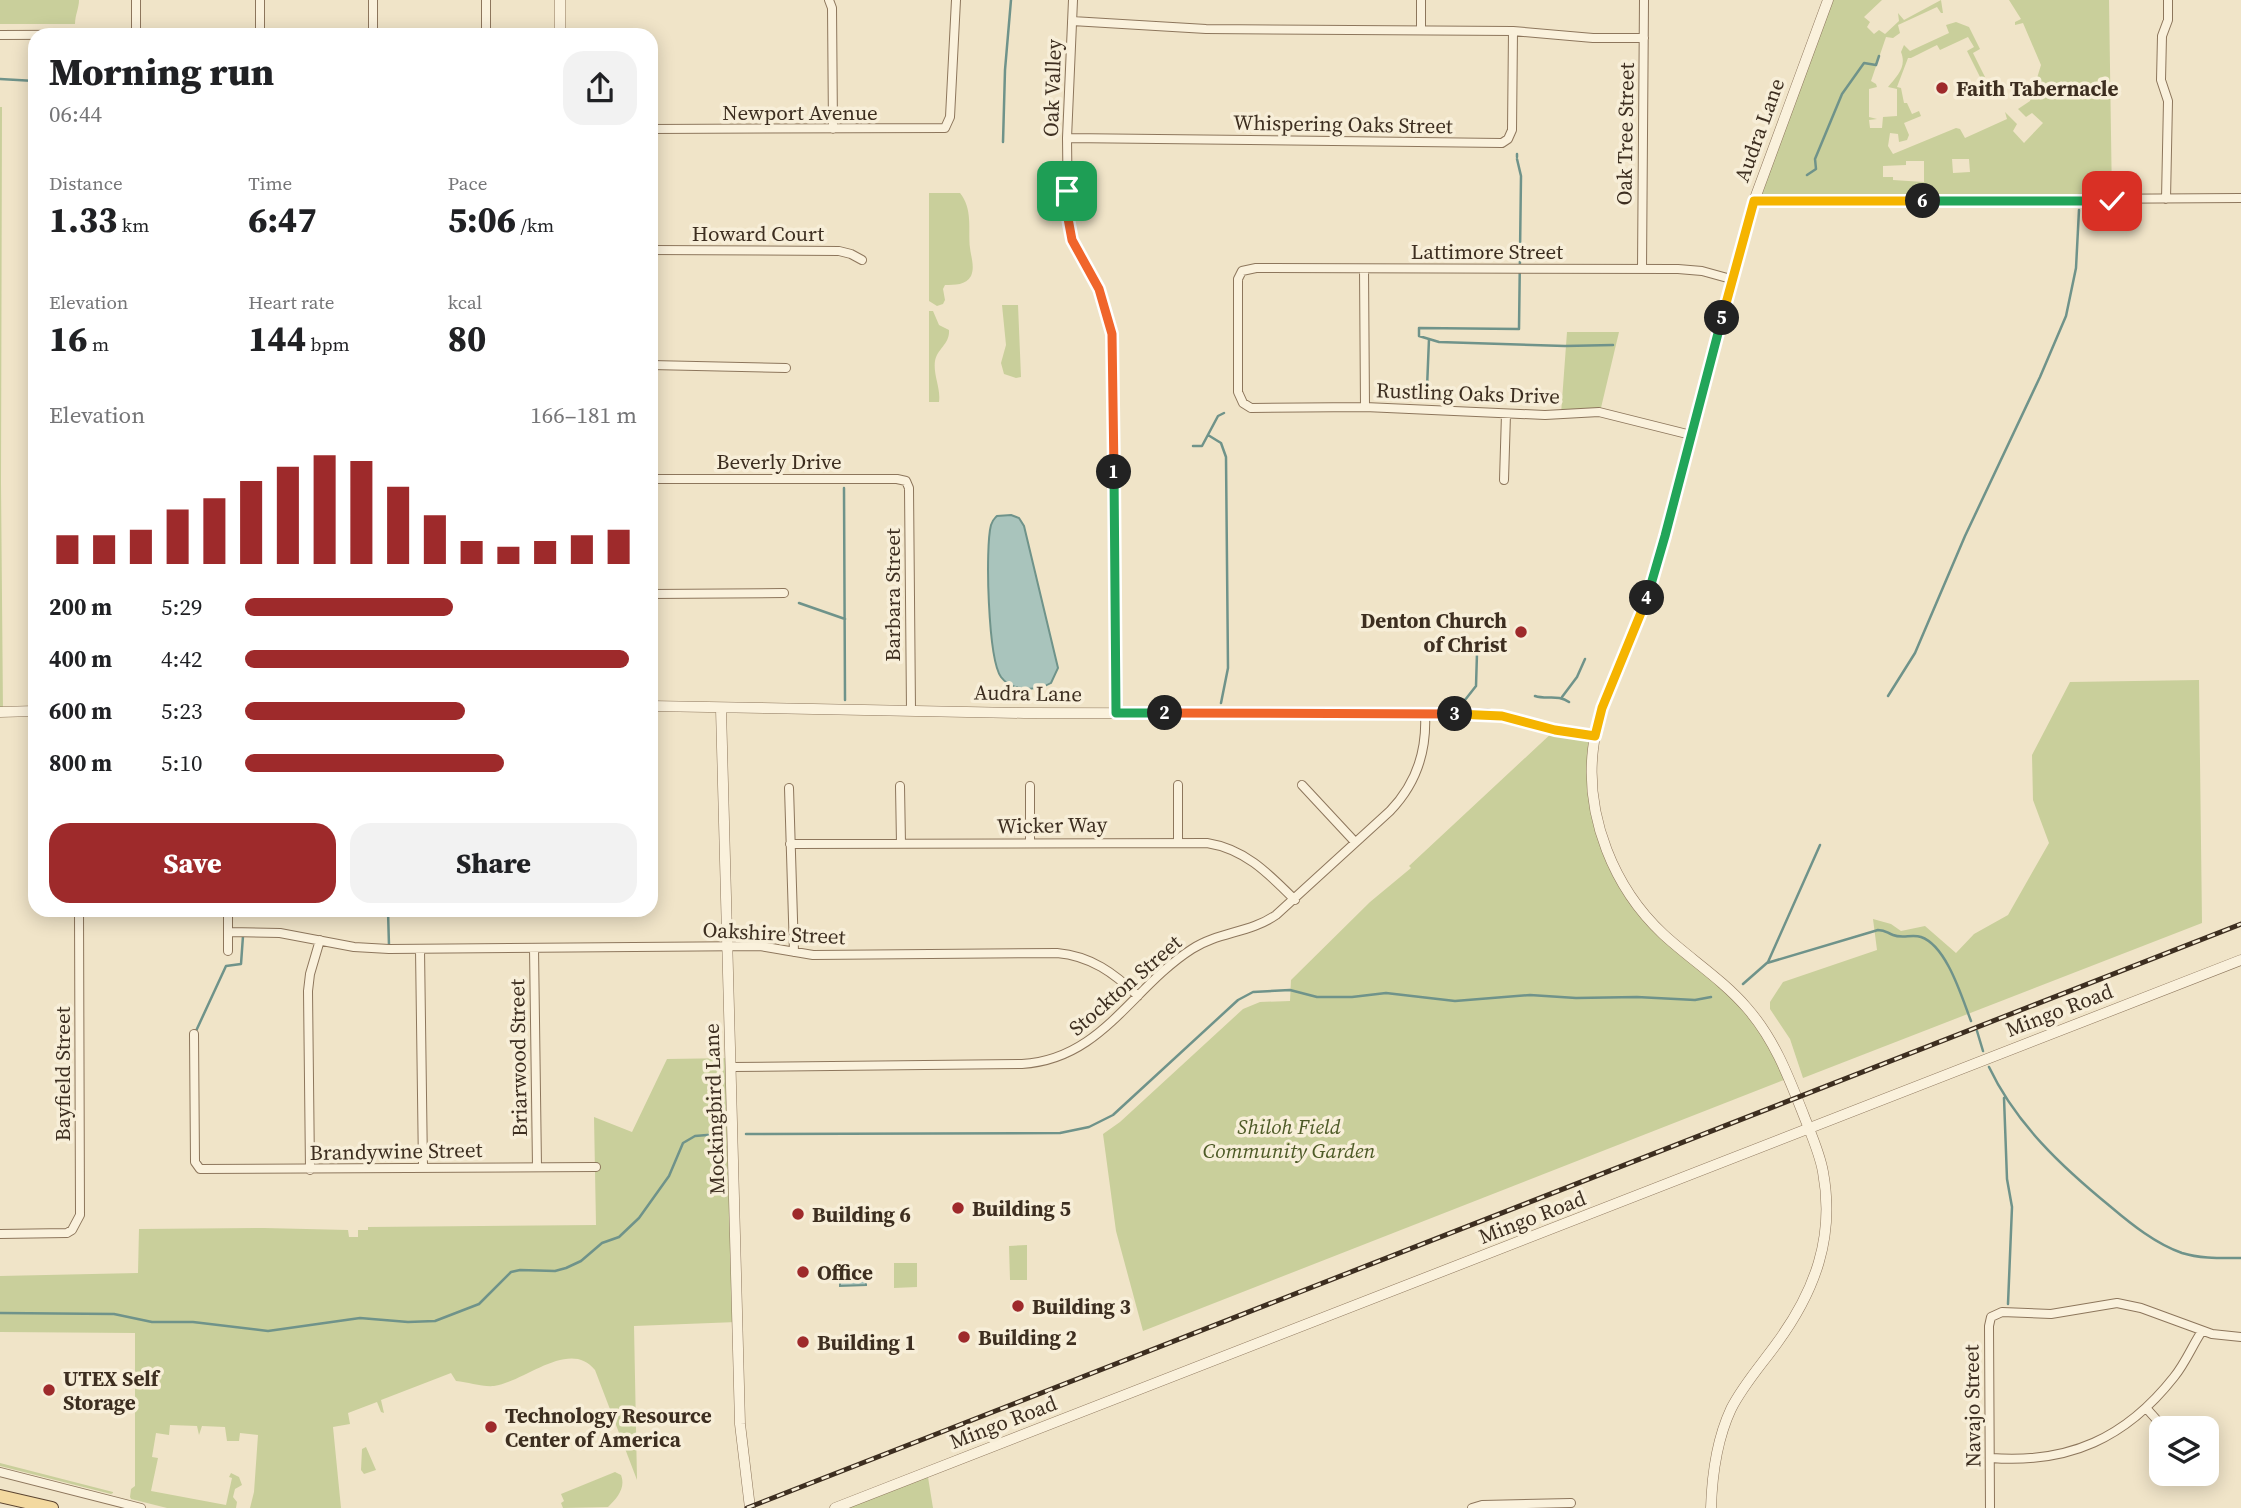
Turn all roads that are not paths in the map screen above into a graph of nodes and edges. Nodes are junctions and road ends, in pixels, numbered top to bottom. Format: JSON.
{"nodes":[{"id":1,"x":136,"y":0,"type":"edge"},
{"id":2,"x":260,"y":0,"type":"edge"},
{"id":3,"x":373,"y":0,"type":"edge"},
{"id":4,"x":486,"y":0,"type":"edge"},
{"id":5,"x":560,"y":0,"type":"edge"},
{"id":6,"x":829,"y":0,"type":"edge"},
{"id":7,"x":956,"y":0,"type":"edge"},
{"id":8,"x":1073,"y":0,"type":"edge"},
{"id":9,"x":1421,"y":0,"type":"edge"},
{"id":10,"x":1644,"y":0,"type":"edge"},
{"id":11,"x":1828,"y":0,"type":"edge"},
{"id":12,"x":2168,"y":0,"type":"edge"},
{"id":13,"x":1072,"y":21,"type":"junction"},
{"id":14,"x":136,"y":28,"type":"edge"},
{"id":15,"x":260,"y":28,"type":"edge"},
{"id":16,"x":373,"y":28,"type":"edge"},
{"id":17,"x":486,"y":28,"type":"edge"},
{"id":18,"x":560,"y":28,"type":"edge"},
{"id":19,"x":1421,"y":30,"type":"junction"},
{"id":20,"x":1513,"y":31,"type":"junction"},
{"id":21,"x":0,"y":34,"type":"edge"},
{"id":22,"x":28,"y":34,"type":"edge"},
{"id":23,"x":1644,"y":38,"type":"junction"},
{"id":24,"x":658,"y":129,"type":"edge"},
{"id":25,"x":833,"y":129,"type":"junction"},
{"id":26,"x":1067,"y":138,"type":"junction"},
{"id":27,"x":2241,"y":198,"type":"edge"},
{"id":28,"x":2166,"y":200,"type":"junction"},
{"id":29,"x":1754,"y":201,"type":"junction"},
{"id":30,"x":658,"y":250,"type":"edge"},
{"id":31,"x":862,"y":260,"type":"dead end"},
{"id":32,"x":1364,"y":269,"type":"junction"},
{"id":33,"x":1642,"y":269,"type":"junction"},
{"id":34,"x":1731,"y":279,"type":"junction"},
{"id":35,"x":658,"y":365,"type":"edge"},
{"id":36,"x":786,"y":368,"type":"dead end"},
{"id":37,"x":1243,"y":403,"type":"joint"},
{"id":38,"x":1365,"y":407,"type":"junction"},
{"id":39,"x":1506,"y":414,"type":"junction"},
{"id":40,"x":1691,"y":435,"type":"junction"},
{"id":41,"x":658,"y":479,"type":"edge"},
{"id":42,"x":1504,"y":480,"type":"dead end"},
{"id":43,"x":906,"y":481,"type":"joint"},
{"id":44,"x":784,"y":593,"type":"dead end"},
{"id":45,"x":658,"y":594,"type":"edge"},
{"id":46,"x":658,"y":706,"type":"edge"},
{"id":47,"x":721,"y":709,"type":"junction"},
{"id":48,"x":911,"y":710,"type":"junction"},
{"id":49,"x":28,"y":711,"type":"edge"},
{"id":50,"x":0,"y":712,"type":"edge"},
{"id":51,"x":1116,"y":713,"type":"junction"},
{"id":52,"x":1425,"y":714,"type":"junction"},
{"id":53,"x":1595,"y":736,"type":"junction"},
{"id":54,"x":1178,"y":785,"type":"dead end"},
{"id":55,"x":1302,"y":785,"type":"dead end"},
{"id":56,"x":900,"y":786,"type":"dead end"},
{"id":57,"x":1030,"y":786,"type":"dead end"},
{"id":58,"x":789,"y":788,"type":"dead end"},
{"id":59,"x":1178,"y":841,"type":"junction"},
{"id":60,"x":1355,"y":842,"type":"junction"},
{"id":61,"x":1030,"y":843,"type":"junction"},
{"id":62,"x":790,"y":844,"type":"junction"},
{"id":63,"x":901,"y":844,"type":"junction"},
{"id":64,"x":1294,"y":900,"type":"junction"},
{"id":65,"x":79,"y":917,"type":"edge"},
{"id":66,"x":228,"y":917,"type":"edge"},
{"id":67,"x":228,"y":932,"type":"junction"},
{"id":68,"x":320,"y":940,"type":"junction"},
{"id":69,"x":727,"y":946,"type":"junction"},
{"id":70,"x":534,"y":948,"type":"junction"},
{"id":71,"x":420,"y":949,"type":"junction"},
{"id":72,"x":228,"y":951,"type":"dead end"},
{"id":73,"x":794,"y":952,"type":"junction"},
{"id":74,"x":2241,"y":960,"type":"edge"},
{"id":75,"x":1138,"y":996,"type":"junction"},
{"id":76,"x":194,"y":1034,"type":"dead end"},
{"id":77,"x":732,"y":1067,"type":"junction"},
{"id":78,"x":1809,"y":1129,"type":"junction"},
{"id":79,"x":537,"y":1167,"type":"junction"},
{"id":80,"x":596,"y":1167,"type":"dead end"},
{"id":81,"x":423,"y":1168,"type":"junction"},
{"id":82,"x":310,"y":1170,"type":"junction"},
{"id":83,"x":0,"y":1234,"type":"edge"},
{"id":84,"x":2202,"y":1331,"type":"junction"},
{"id":85,"x":2241,"y":1337,"type":"edge"},
{"id":86,"x":2147,"y":1409,"type":"junction"},
{"id":87,"x":2153,"y":1416,"type":"edge"},
{"id":88,"x":1991,"y":1458,"type":"junction"},
{"id":89,"x":0,"y":1472,"type":"edge"},
{"id":90,"x":0,"y":1496,"type":"edge"},
{"id":91,"x":1571,"y":1503,"type":"dead end"},
{"id":92,"x":52,"y":1508,"type":"edge"},
{"id":93,"x":141,"y":1508,"type":"edge"},
{"id":94,"x":750,"y":1508,"type":"edge"},
{"id":95,"x":835,"y":1508,"type":"edge"},
{"id":96,"x":1472,"y":1508,"type":"edge"},
{"id":97,"x":1711,"y":1508,"type":"edge"},
{"id":98,"x":1990,"y":1508,"type":"edge"}],
"edges":[{"from":1,"to":14,"type":"street"},
{"from":2,"to":15,"type":"street"},
{"from":3,"to":16,"type":"street"},
{"from":4,"to":17,"type":"street"},
{"from":5,"to":18,"type":"street"},
{"from":6,"to":25,"type":"street"},
{"from":7,"to":25,"type":"street","name":"Newport Avenue"},
{"from":8,"to":13,"type":"street","name":"Oak Valley"},
{"from":9,"to":19,"type":"street"},
{"from":10,"to":23,"type":"street","name":"Oak Tree Street"},
{"from":11,"to":29,"type":"street","name":"Audra Lane"},
{"from":12,"to":28,"type":"street"},
{"from":13,"to":19,"type":"street"},
{"from":13,"to":26,"type":"street","name":"Oak Valley"},
{"from":19,"to":20,"type":"street"},
{"from":20,"to":23,"type":"street"},
{"from":20,"to":26,"type":"street","name":"Whispering Oaks Street"},
{"from":21,"to":22,"type":"street"},
{"from":23,"to":33,"type":"street","name":"Oak Tree Street"},
{"from":24,"to":25,"type":"street","name":"Newport Avenue"},
{"from":26,"to":51,"type":"street","name":"Oak Valley"},
{"from":27,"to":28,"type":"street"},
{"from":28,"to":29,"type":"street"},
{"from":29,"to":34,"type":"street","name":"Audra Lane"},
{"from":30,"to":31,"type":"street","name":"Howard Court"},
{"from":32,"to":33,"type":"street","name":"Lattimore Street"},
{"from":32,"to":37,"type":"street","name":"Lattimore Street"},
{"from":32,"to":38,"type":"street"},
{"from":33,"to":34,"type":"street","name":"Lattimore Street"},
{"from":34,"to":40,"type":"street","name":"Audra Lane"},
{"from":35,"to":36,"type":"street"},
{"from":37,"to":38,"type":"street","name":"Rustling Oaks Drive"},
{"from":38,"to":39,"type":"street","name":"Rustling Oaks Drive"},
{"from":39,"to":40,"type":"street","name":"Rustling Oaks Drive"},
{"from":39,"to":42,"type":"street"},
{"from":40,"to":53,"type":"street","name":"Audra Lane"},
{"from":41,"to":43,"type":"street","name":"Beverly Drive"},
{"from":43,"to":48,"type":"street","name":"Barbara Street"},
{"from":44,"to":45,"type":"street"},
{"from":46,"to":47,"type":"street","name":"Audra Lane"},
{"from":47,"to":48,"type":"street","name":"Audra Lane"},
{"from":47,"to":69,"type":"street","name":"Mockingbird Lane"},
{"from":48,"to":51,"type":"street","name":"Audra Lane"},
{"from":49,"to":50,"type":"street"},
{"from":51,"to":52,"type":"street","name":"Audra Lane"},
{"from":52,"to":53,"type":"street","name":"Audra Lane"},
{"from":52,"to":60,"type":"street","name":"Stockton Street"},
{"from":53,"to":78,"type":"street"},
{"from":54,"to":59,"type":"street"},
{"from":55,"to":60,"type":"street"},
{"from":56,"to":63,"type":"street"},
{"from":57,"to":61,"type":"street"},
{"from":58,"to":62,"type":"street"},
{"from":59,"to":61,"type":"street","name":"Wicker Way"},
{"from":59,"to":64,"type":"street","name":"Wicker Way"},
{"from":60,"to":64,"type":"street","name":"Stockton Street"},
{"from":61,"to":63,"type":"street","name":"Wicker Way"},
{"from":62,"to":63,"type":"street","name":"Wicker Way"},
{"from":62,"to":73,"type":"street"},
{"from":64,"to":75,"type":"street","name":"Stockton Street"},
{"from":65,"to":83,"type":"street","name":"Bayfield Street"},
{"from":66,"to":67,"type":"street"},
{"from":67,"to":68,"type":"street","name":"Oakshire Street"},
{"from":67,"to":72,"type":"street"},
{"from":68,"to":71,"type":"street","name":"Oakshire Street"},
{"from":68,"to":82,"type":"street"},
{"from":69,"to":70,"type":"street","name":"Oakshire Street"},
{"from":69,"to":73,"type":"street","name":"Oakshire Street"},
{"from":69,"to":77,"type":"street","name":"Mockingbird Lane"},
{"from":70,"to":71,"type":"street","name":"Oakshire Street"},
{"from":70,"to":79,"type":"street","name":"Briarwood Street"},
{"from":71,"to":81,"type":"street"},
{"from":73,"to":75,"type":"street","name":"Oakshire Street"},
{"from":74,"to":78,"type":"street","name":"Mingo Road"},
{"from":75,"to":77,"type":"street","name":"Stockton Street"},
{"from":76,"to":82,"type":"street","name":"Brandywine Street"},
{"from":77,"to":94,"type":"street","name":"Mockingbird Lane"},
{"from":78,"to":95,"type":"street","name":"Mingo Road"},
{"from":78,"to":97,"type":"street"},
{"from":79,"to":80,"type":"street","name":"Brandywine Street"},
{"from":79,"to":81,"type":"street","name":"Brandywine Street"},
{"from":81,"to":82,"type":"street","name":"Brandywine Street"},
{"from":84,"to":85,"type":"street"},
{"from":84,"to":86,"type":"street"},
{"from":84,"to":88,"type":"street","name":"Navajo Street"},
{"from":86,"to":87,"type":"street"},
{"from":86,"to":88,"type":"street"},
{"from":88,"to":98,"type":"street","name":"Navajo Street"},
{"from":89,"to":93,"type":"street"},
{"from":90,"to":92,"type":"main road"},
{"from":91,"to":96,"type":"street"}]}
